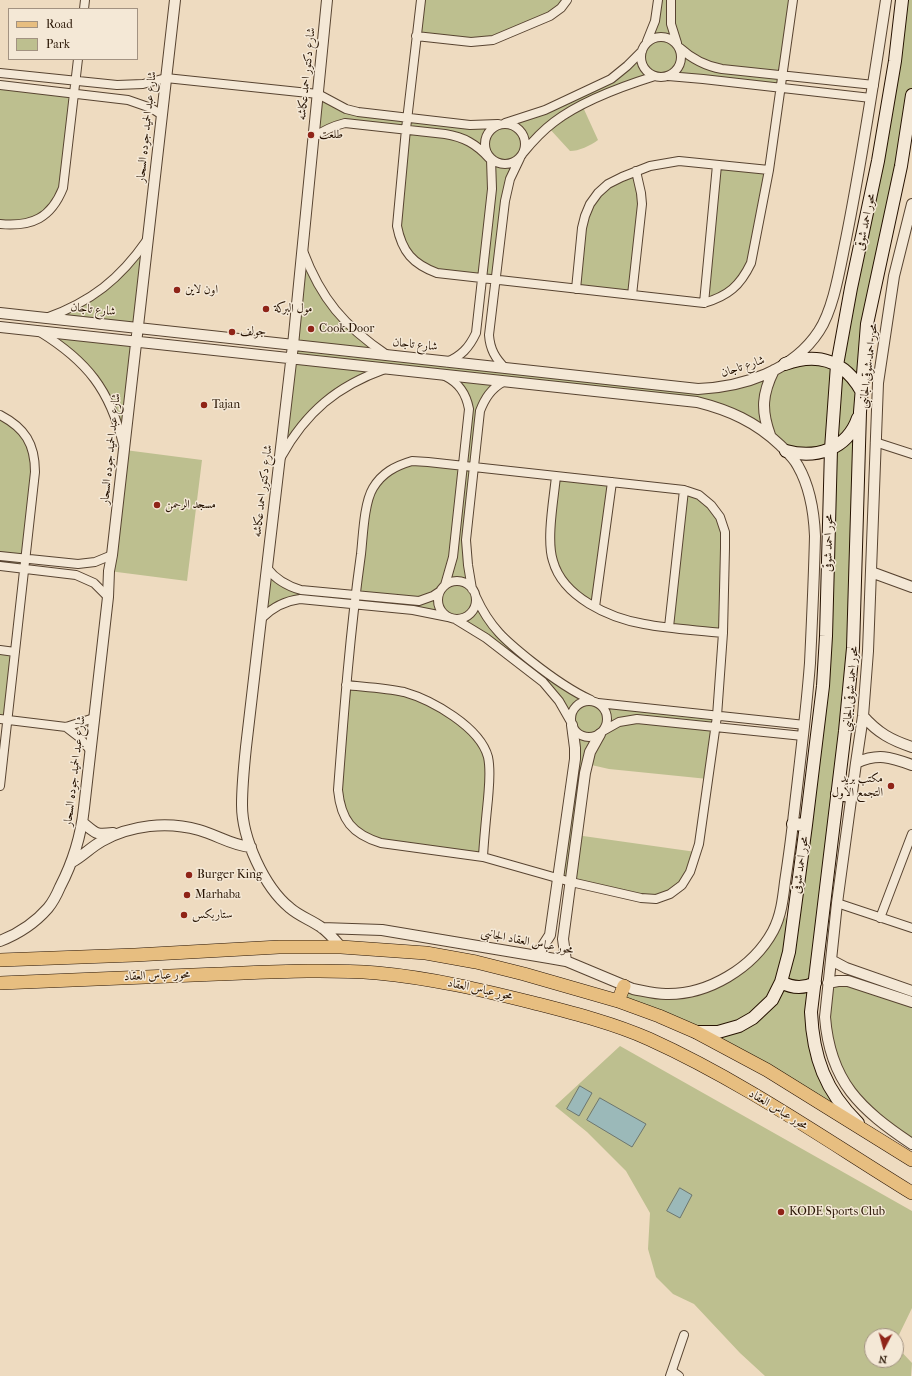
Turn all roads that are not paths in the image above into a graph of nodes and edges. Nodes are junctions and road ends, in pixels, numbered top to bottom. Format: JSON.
{"nodes":[{"id":1,"x":175,"y":0,"type":"edge"},
{"id":2,"x":327,"y":0,"type":"edge"},
{"id":3,"x":420,"y":0,"type":"edge"},
{"id":4,"x":567,"y":0,"type":"edge"},
{"id":5,"x":658,"y":0,"type":"edge"},
{"id":6,"x":671,"y":0,"type":"edge"},
{"id":7,"x":793,"y":0,"type":"edge"},
{"id":8,"x":886,"y":0,"type":"edge"},
{"id":9,"x":902,"y":0,"type":"edge"},
{"id":10,"x":416,"y":36,"type":"junction"},
{"id":11,"x":648,"y":42,"type":"junction"},
{"id":12,"x":679,"y":46,"type":"junction"},
{"id":13,"x":642,"y":51,"type":"junction"},
{"id":14,"x":78,"y":60,"type":"edge"},
{"id":15,"x":0,"y":73,"type":"edge"},
{"id":16,"x":782,"y":75,"type":"junction"},
{"id":17,"x":655,"y":76,"type":"junction"},
{"id":18,"x":668,"y":76,"type":"junction"},
{"id":19,"x":166,"y":78,"type":"junction"},
{"id":20,"x":75,"y":81,"type":"junction"},
{"id":21,"x":0,"y":85,"type":"edge"},
{"id":22,"x":874,"y":85,"type":"junction"},
{"id":23,"x":780,"y":88,"type":"junction"},
{"id":24,"x":74,"y":94,"type":"junction"},
{"id":25,"x":318,"y":94,"type":"junction"},
{"id":26,"x":912,"y":95,"type":"edge"},
{"id":27,"x":871,"y":98,"type":"junction"},
{"id":28,"x":162,"y":115,"type":"junction"},
{"id":29,"x":407,"y":118,"type":"junction"},
{"id":30,"x":501,"y":124,"type":"junction"},
{"id":31,"x":910,"y":126,"type":"edge"},
{"id":32,"x":406,"y":129,"type":"junction"},
{"id":33,"x":314,"y":137,"type":"junction"},
{"id":34,"x":522,"y":156,"type":"junction"},
{"id":35,"x":490,"y":158,"type":"junction"},
{"id":36,"x":717,"y":165,"type":"junction"},
{"id":37,"x":769,"y":170,"type":"junction"},
{"id":38,"x":636,"y":171,"type":"junction"},
{"id":39,"x":912,"y":204,"type":"edge"},
{"id":40,"x":0,"y":224,"type":"edge"},
{"id":41,"x":148,"y":240,"type":"junction"},
{"id":42,"x":303,"y":250,"type":"junction"},
{"id":43,"x":482,"y":278,"type":"junction"},
{"id":44,"x":496,"y":280,"type":"junction"},
{"id":45,"x":576,"y":289,"type":"junction"},
{"id":46,"x":632,"y":295,"type":"junction"},
{"id":47,"x":704,"y":303,"type":"junction"},
{"id":48,"x":0,"y":313,"type":"edge"},
{"id":49,"x":46,"y":318,"type":"junction"},
{"id":50,"x":0,"y":327,"type":"edge"},
{"id":51,"x":138,"y":328,"type":"junction"},
{"id":52,"x":39,"y":331,"type":"junction"},
{"id":53,"x":136,"y":342,"type":"junction"},
{"id":54,"x":293,"y":345,"type":"junction"},
{"id":55,"x":387,"y":355,"type":"junction"},
{"id":56,"x":407,"y":357,"type":"junction"},
{"id":57,"x":292,"y":358,"type":"junction"},
{"id":58,"x":447,"y":362,"type":"junction"},
{"id":59,"x":785,"y":364,"type":"junction"},
{"id":60,"x":837,"y":365,"type":"junction"},
{"id":61,"x":505,"y":368,"type":"junction"},
{"id":62,"x":385,"y":369,"type":"junction"},
{"id":63,"x":774,"y":370,"type":"junction"},
{"id":64,"x":406,"y":371,"type":"junction"},
{"id":65,"x":445,"y":375,"type":"junction"},
{"id":66,"x":503,"y":382,"type":"junction"},
{"id":67,"x":677,"y":387,"type":"junction"},
{"id":68,"x":862,"y":392,"type":"junction"},
{"id":69,"x":676,"y":400,"type":"junction"},
{"id":70,"x":860,"y":412,"type":"junction"},
{"id":71,"x":0,"y":415,"type":"edge"},
{"id":72,"x":770,"y":435,"type":"junction"},
{"id":73,"x":875,"y":442,"type":"junction"},
{"id":74,"x":831,"y":449,"type":"junction"},
{"id":75,"x":125,"y":450,"type":"junction"},
{"id":76,"x":786,"y":451,"type":"junction"},
{"id":77,"x":912,"y":454,"type":"edge"},
{"id":78,"x":280,"y":460,"type":"junction"},
{"id":79,"x":462,"y":465,"type":"junction"},
{"id":80,"x":474,"y":467,"type":"junction"},
{"id":81,"x":556,"y":476,"type":"junction"},
{"id":82,"x":612,"y":482,"type":"junction"},
{"id":83,"x":684,"y":490,"type":"junction"},
{"id":84,"x":112,"y":555,"type":"junction"},
{"id":85,"x":0,"y":556,"type":"edge"},
{"id":86,"x":25,"y":559,"type":"junction"},
{"id":87,"x":0,"y":566,"type":"edge"},
{"id":88,"x":267,"y":568,"type":"junction"},
{"id":89,"x":24,"y":569,"type":"junction"},
{"id":90,"x":871,"y":572,"type":"junction"},
{"id":91,"x":445,"y":585,"type":"junction"},
{"id":92,"x":912,"y":587,"type":"edge"},
{"id":93,"x":472,"y":589,"type":"junction"},
{"id":94,"x":439,"y":592,"type":"junction"},
{"id":95,"x":355,"y":595,"type":"junction"},
{"id":96,"x":108,"y":597,"type":"junction"},
{"id":97,"x":476,"y":597,"type":"junction"},
{"id":98,"x":354,"y":605,"type":"junction"},
{"id":99,"x":595,"y":606,"type":"junction"},
{"id":100,"x":262,"y":618,"type":"junction"},
{"id":101,"x":452,"y":618,"type":"junction"},
{"id":102,"x":669,"y":627,"type":"junction"},
{"id":103,"x":723,"y":633,"type":"junction"},
{"id":104,"x":0,"y":650,"type":"edge"},
{"id":105,"x":15,"y":652,"type":"junction"},
{"id":106,"x":346,"y":685,"type":"junction"},
{"id":107,"x":594,"y":702,"type":"junction"},
{"id":108,"x":717,"y":716,"type":"junction"},
{"id":109,"x":863,"y":716,"type":"junction"},
{"id":110,"x":94,"y":718,"type":"junction"},
{"id":111,"x":3,"y":720,"type":"edge"},
{"id":112,"x":571,"y":723,"type":"junction"},
{"id":113,"x":804,"y":725,"type":"junction"},
{"id":114,"x":716,"y":726,"type":"junction"},
{"id":115,"x":66,"y":727,"type":"junction"},
{"id":116,"x":601,"y":732,"type":"junction"},
{"id":117,"x":803,"y":736,"type":"junction"},
{"id":118,"x":912,"y":747,"type":"edge"},
{"id":119,"x":90,"y":750,"type":"junction"},
{"id":120,"x":856,"y":763,"type":"junction"},
{"id":121,"x":912,"y":765,"type":"edge"},
{"id":122,"x":0,"y":786,"type":"edge"},
{"id":123,"x":838,"y":794,"type":"junction"},
{"id":124,"x":851,"y":796,"type":"junction"},
{"id":125,"x":82,"y":822,"type":"junction"},
{"id":126,"x":793,"y":824,"type":"junction"},
{"id":127,"x":806,"y":825,"type":"junction"},
{"id":128,"x":117,"y":833,"type":"junction"},
{"id":129,"x":912,"y":834,"type":"edge"},
{"id":130,"x":251,"y":847,"type":"junction"},
{"id":131,"x":483,"y":857,"type":"junction"},
{"id":132,"x":72,"y":862,"type":"junction"},
{"id":133,"x":558,"y":878,"type":"junction"},
{"id":134,"x":571,"y":882,"type":"junction"},
{"id":135,"x":837,"y":903,"type":"junction"},
{"id":136,"x":880,"y":918,"type":"junction"},
{"id":137,"x":322,"y":928,"type":"junction"},
{"id":138,"x":912,"y":928,"type":"edge"},
{"id":139,"x":0,"y":941,"type":"edge"},
{"id":140,"x":341,"y":946,"type":"junction"},
{"id":141,"x":533,"y":955,"type":"junction"},
{"id":142,"x":0,"y":960,"type":"edge"},
{"id":143,"x":831,"y":960,"type":"junction"},
{"id":144,"x":566,"y":961,"type":"junction"},
{"id":145,"x":781,"y":982,"type":"junction"},
{"id":146,"x":0,"y":983,"type":"edge"},
{"id":147,"x":828,"y":983,"type":"junction"},
{"id":148,"x":815,"y":984,"type":"junction"},
{"id":149,"x":624,"y":986,"type":"junction"},
{"id":150,"x":912,"y":991,"type":"edge"},
{"id":151,"x":618,"y":1001,"type":"junction"},
{"id":152,"x":912,"y":1002,"type":"edge"},
{"id":153,"x":696,"y":1032,"type":"junction"},
{"id":154,"x":863,"y":1128,"type":"junction"},
{"id":155,"x":912,"y":1144,"type":"edge"},
{"id":156,"x":912,"y":1160,"type":"edge"},
{"id":157,"x":912,"y":1193,"type":"edge"},
{"id":158,"x":684,"y":1335,"type":"dead end"},
{"id":159,"x":671,"y":1373,"type":"edge"},
{"id":160,"x":679,"y":1376,"type":"edge"}],
"edges":[{"from":1,"to":19,"type":"street","name":"شارع عبد الحميد جوده السحار"},
{"from":2,"to":25,"type":"street","name":"شارع دكتور احمد عكاشه"},
{"from":3,"to":10,"type":"street"},
{"from":4,"to":10,"type":"street"},
{"from":5,"to":11,"type":"street"},
{"from":6,"to":12,"type":"street"},
{"from":7,"to":16,"type":"street"},
{"from":8,"to":22,"type":"street"},
{"from":9,"to":60,"type":"main road","name":"محور احمد شوقى"},
{"from":10,"to":29,"type":"street"},
{"from":11,"to":12,"type":"street"},
{"from":11,"to":13,"type":"street"},
{"from":12,"to":16,"type":"street"},
{"from":12,"to":18,"type":"street"},
{"from":13,"to":17,"type":"street"},
{"from":13,"to":30,"type":"street"},
{"from":14,"to":20,"type":"street"},
{"from":15,"to":20,"type":"street"},
{"from":16,"to":22,"type":"street"},
{"from":16,"to":23,"type":"street"},
{"from":17,"to":18,"type":"street"},
{"from":17,"to":34,"type":"street"},
{"from":18,"to":23,"type":"street"},
{"from":19,"to":20,"type":"street"},
{"from":19,"to":25,"type":"street"},
{"from":19,"to":28,"type":"street","name":"شارع عبد الحميد جوده السحار"},
{"from":20,"to":24,"type":"street"},
{"from":21,"to":24,"type":"street"},
{"from":22,"to":27,"type":"street"},
{"from":23,"to":27,"type":"street"},
{"from":23,"to":37,"type":"street"},
{"from":24,"to":28,"type":"street"},
{"from":24,"to":40,"type":"street"},
{"from":25,"to":29,"type":"street"},
{"from":25,"to":33,"type":"street","name":"شارع دكتور احمد عكاشه"},
{"from":26,"to":31,"type":"main road","name":"محور احمد شوقى"},
{"from":27,"to":59,"type":"street","name":"شارع تاجان"},
{"from":28,"to":41,"type":"street","name":"شارع عبد الحميد جوده السحار"},
{"from":29,"to":30,"type":"street"},
{"from":29,"to":32,"type":"street"},
{"from":30,"to":34,"type":"street"},
{"from":30,"to":35,"type":"street"},
{"from":31,"to":68,"type":"main road","name":"محور احمد شوقى"},
{"from":32,"to":33,"type":"street"},
{"from":32,"to":35,"type":"street"},
{"from":32,"to":43,"type":"street"},
{"from":33,"to":42,"type":"street","name":"شارع دكتور احمد عكاشه"},
{"from":34,"to":35,"type":"street"},
{"from":34,"to":44,"type":"street"},
{"from":35,"to":43,"type":"street"},
{"from":36,"to":37,"type":"street"},
{"from":36,"to":38,"type":"street"},
{"from":36,"to":47,"type":"street"},
{"from":37,"to":47,"type":"street"},
{"from":38,"to":45,"type":"street"},
{"from":38,"to":46,"type":"street"},
{"from":39,"to":73,"type":"street","name":"محور احمد شوقى الجانبى"},
{"from":41,"to":49,"type":"street"},
{"from":41,"to":51,"type":"street","name":"شارع عبد الحميد جوده السحار"},
{"from":42,"to":54,"type":"street","name":"شارع دكتور احمد عكاشه"},
{"from":42,"to":55,"type":"street"},
{"from":43,"to":44,"type":"street"},
{"from":43,"to":58,"type":"street"},
{"from":44,"to":45,"type":"street"},
{"from":44,"to":61,"type":"street"},
{"from":45,"to":46,"type":"street"},
{"from":46,"to":47,"type":"street"},
{"from":48,"to":49,"type":"street","name":"شارع تاجان"},
{"from":49,"to":51,"type":"street","name":"شارع تاجان"},
{"from":50,"to":52,"type":"street"},
{"from":51,"to":53,"type":"street","name":"شارع عبد الحميد جوده السحار"},
{"from":51,"to":54,"type":"street","name":"شارع تاجان"},
{"from":52,"to":53,"type":"street"},
{"from":52,"to":75,"type":"street"},
{"from":53,"to":57,"type":"street"},
{"from":53,"to":75,"type":"street","name":"شارع عبد الحميد جوده السحار"},
{"from":54,"to":55,"type":"street","name":"شارع تاجان"},
{"from":54,"to":57,"type":"street","name":"شارع دكتور احمد عكاشه"},
{"from":55,"to":56,"type":"street","name":"شارع تاجان"},
{"from":56,"to":58,"type":"street","name":"شارع تاجان"},
{"from":56,"to":64,"type":"street"},
{"from":57,"to":62,"type":"street"},
{"from":57,"to":78,"type":"street","name":"شارع دكتور احمد عكاشه"},
{"from":58,"to":61,"type":"street","name":"شارع تاجان"},
{"from":59,"to":60,"type":"main road"},
{"from":59,"to":63,"type":"street","name":"شارع تاجان"},
{"from":60,"to":68,"type":"main road"},
{"from":60,"to":74,"type":"main road","name":"محور احمد شوقى"},
{"from":61,"to":67,"type":"street","name":"شارع تاجان"},
{"from":62,"to":64,"type":"street"},
{"from":62,"to":78,"type":"street"},
{"from":63,"to":67,"type":"street","name":"شارع تاجان"},
{"from":63,"to":72,"type":"street"},
{"from":64,"to":65,"type":"street"},
{"from":65,"to":66,"type":"street"},
{"from":65,"to":79,"type":"street"},
{"from":66,"to":69,"type":"street"},
{"from":66,"to":80,"type":"street"},
{"from":67,"to":69,"type":"street"},
{"from":68,"to":70,"type":"main road","name":"محور احمد شوقى"},
{"from":69,"to":72,"type":"street"},
{"from":70,"to":74,"type":"main road"},
{"from":70,"to":123,"type":"main road","name":"محور احمد شوقى"},
{"from":71,"to":86,"type":"street"},
{"from":72,"to":76,"type":"street"},
{"from":73,"to":77,"type":"street"},
{"from":73,"to":90,"type":"street","name":"محور احمد شوقى الجانبى"},
{"from":74,"to":76,"type":"main road"},
{"from":74,"to":127,"type":"main road","name":"محور احمد شوقى"},
{"from":75,"to":84,"type":"street","name":"شارع عبد الحميد جوده السحار"},
{"from":76,"to":113,"type":"street"},
{"from":78,"to":88,"type":"street","name":"شارع دكتور احمد عكاشه"},
{"from":79,"to":80,"type":"street"},
{"from":79,"to":91,"type":"street"},
{"from":79,"to":95,"type":"street"},
{"from":80,"to":81,"type":"street"},
{"from":80,"to":93,"type":"street"},
{"from":81,"to":82,"type":"street"},
{"from":81,"to":99,"type":"street"},
{"from":82,"to":83,"type":"street"},
{"from":82,"to":99,"type":"street"},
{"from":83,"to":102,"type":"street"},
{"from":83,"to":103,"type":"street"},
{"from":84,"to":86,"type":"street"},
{"from":84,"to":96,"type":"street","name":"شارع عبد الحميد جوده السحار"},
{"from":85,"to":86,"type":"street"},
{"from":86,"to":89,"type":"street"},
{"from":87,"to":89,"type":"street"},
{"from":88,"to":95,"type":"street"},
{"from":88,"to":100,"type":"street","name":"شارع دكتور احمد عكاشه"},
{"from":89,"to":96,"type":"street"},
{"from":89,"to":105,"type":"street"},
{"from":90,"to":92,"type":"street"},
{"from":90,"to":109,"type":"street","name":"محور احمد شوقى الجانبى"},
{"from":91,"to":93,"type":"street"},
{"from":91,"to":94,"type":"street"},
{"from":93,"to":97,"type":"street"},
{"from":94,"to":95,"type":"street"},
{"from":94,"to":101,"type":"street"},
{"from":95,"to":98,"type":"street"},
{"from":96,"to":110,"type":"street","name":"شارع عبد الحميد جوده السحار"},
{"from":97,"to":101,"type":"street"},
{"from":97,"to":107,"type":"street"},
{"from":98,"to":100,"type":"street"},
{"from":98,"to":101,"type":"street"},
{"from":98,"to":106,"type":"street"},
{"from":99,"to":102,"type":"street"},
{"from":100,"to":130,"type":"street","name":"شارع دكتور احمد عكاشه"},
{"from":101,"to":112,"type":"street"},
{"from":102,"to":103,"type":"street"},
{"from":103,"to":108,"type":"street"},
{"from":104,"to":105,"type":"street"},
{"from":105,"to":111,"type":"street"},
{"from":106,"to":131,"type":"street"},
{"from":106,"to":131,"type":"street"},
{"from":107,"to":108,"type":"street"},
{"from":107,"to":112,"type":"street"},
{"from":107,"to":116,"type":"street"},
{"from":108,"to":113,"type":"street"},
{"from":108,"to":114,"type":"street"},
{"from":109,"to":118,"type":"street"},
{"from":109,"to":120,"type":"street","name":"محور احمد شوقى الجانبى"},
{"from":110,"to":115,"type":"street"},
{"from":110,"to":119,"type":"street","name":"شارع عبد الحميد جوده السحار"},
{"from":111,"to":115,"type":"street"},
{"from":111,"to":122,"type":"street"},
{"from":112,"to":116,"type":"street"},
{"from":112,"to":133,"type":"street"},
{"from":113,"to":117,"type":"street"},
{"from":114,"to":116,"type":"street"},
{"from":114,"to":117,"type":"street"},
{"from":114,"to":134,"type":"street"},
{"from":115,"to":119,"type":"street"},
{"from":116,"to":134,"type":"street"},
{"from":117,"to":126,"type":"street"},
{"from":119,"to":125,"type":"street","name":"شارع عبد الحميد جوده السحار"},
{"from":120,"to":121,"type":"street"},
{"from":120,"to":124,"type":"street","name":"محور احمد شوقى الجانبى"},
{"from":123,"to":124,"type":"main road"},
{"from":123,"to":148,"type":"main road","name":"محور احمد شوقى"},
{"from":124,"to":135,"type":"street","name":"محور احمد شوقى الجانبى"},
{"from":125,"to":128,"type":"street"},
{"from":125,"to":132,"type":"street","name":"شارع عبد الحميد جوده السحار"},
{"from":126,"to":127,"type":"main road"},
{"from":126,"to":149,"type":"street","name":"محور عباس العقاد الجانبى"},
{"from":127,"to":145,"type":"main road","name":"محور احمد شوقى"},
{"from":128,"to":130,"type":"street"},
{"from":128,"to":132,"type":"street"},
{"from":129,"to":136,"type":"street"},
{"from":130,"to":137,"type":"street","name":"شارع دكتور احمد عكاشه"},
{"from":131,"to":133,"type":"street"},
{"from":132,"to":139,"type":"street","name":"شارع عبد الحميد جوده السحار"},
{"from":133,"to":134,"type":"street"},
{"from":133,"to":141,"type":"street"},
{"from":134,"to":144,"type":"street"},
{"from":135,"to":136,"type":"street"},
{"from":135,"to":143,"type":"street","name":"محور احمد شوقى الجانبى"},
{"from":136,"to":138,"type":"street"},
{"from":137,"to":140,"type":"street","name":"شارع دكتور احمد عكاشه"},
{"from":137,"to":141,"type":"street","name":"محور عباس العقاد الجانبى"},
{"from":140,"to":142,"type":"main road","name":"محور عباس العقاد"},
{"from":140,"to":151,"type":"main road","name":"محور عباس العقاد"},
{"from":141,"to":144,"type":"street","name":"محور عباس العقاد الجانبى"},
{"from":143,"to":147,"type":"street","name":"محور احمد شوقى الجانبى"},
{"from":143,"to":150,"type":"street"},
{"from":144,"to":149,"type":"street","name":"محور عباس العقاد الجانبى"},
{"from":145,"to":148,"type":"main road"},
{"from":145,"to":153,"type":"main road","name":"محور احمد شوقى"},
{"from":146,"to":157,"type":"main road","name":"محور عباس العقاد"},
{"from":147,"to":152,"type":"street"},
{"from":147,"to":155,"type":"street","name":"محور احمد شوقى الجانبى"},
{"from":148,"to":154,"type":"main road","name":"محور احمد شوقى"},
{"from":149,"to":151,"type":"main road"},
{"from":151,"to":153,"type":"main road","name":"محور عباس العقاد"},
{"from":153,"to":154,"type":"main road","name":"محور عباس العقاد"},
{"from":154,"to":156,"type":"main road","name":"محور عباس العقاد"},
{"from":158,"to":159,"type":"street"},
{"from":159,"to":160,"type":"street"}]}
